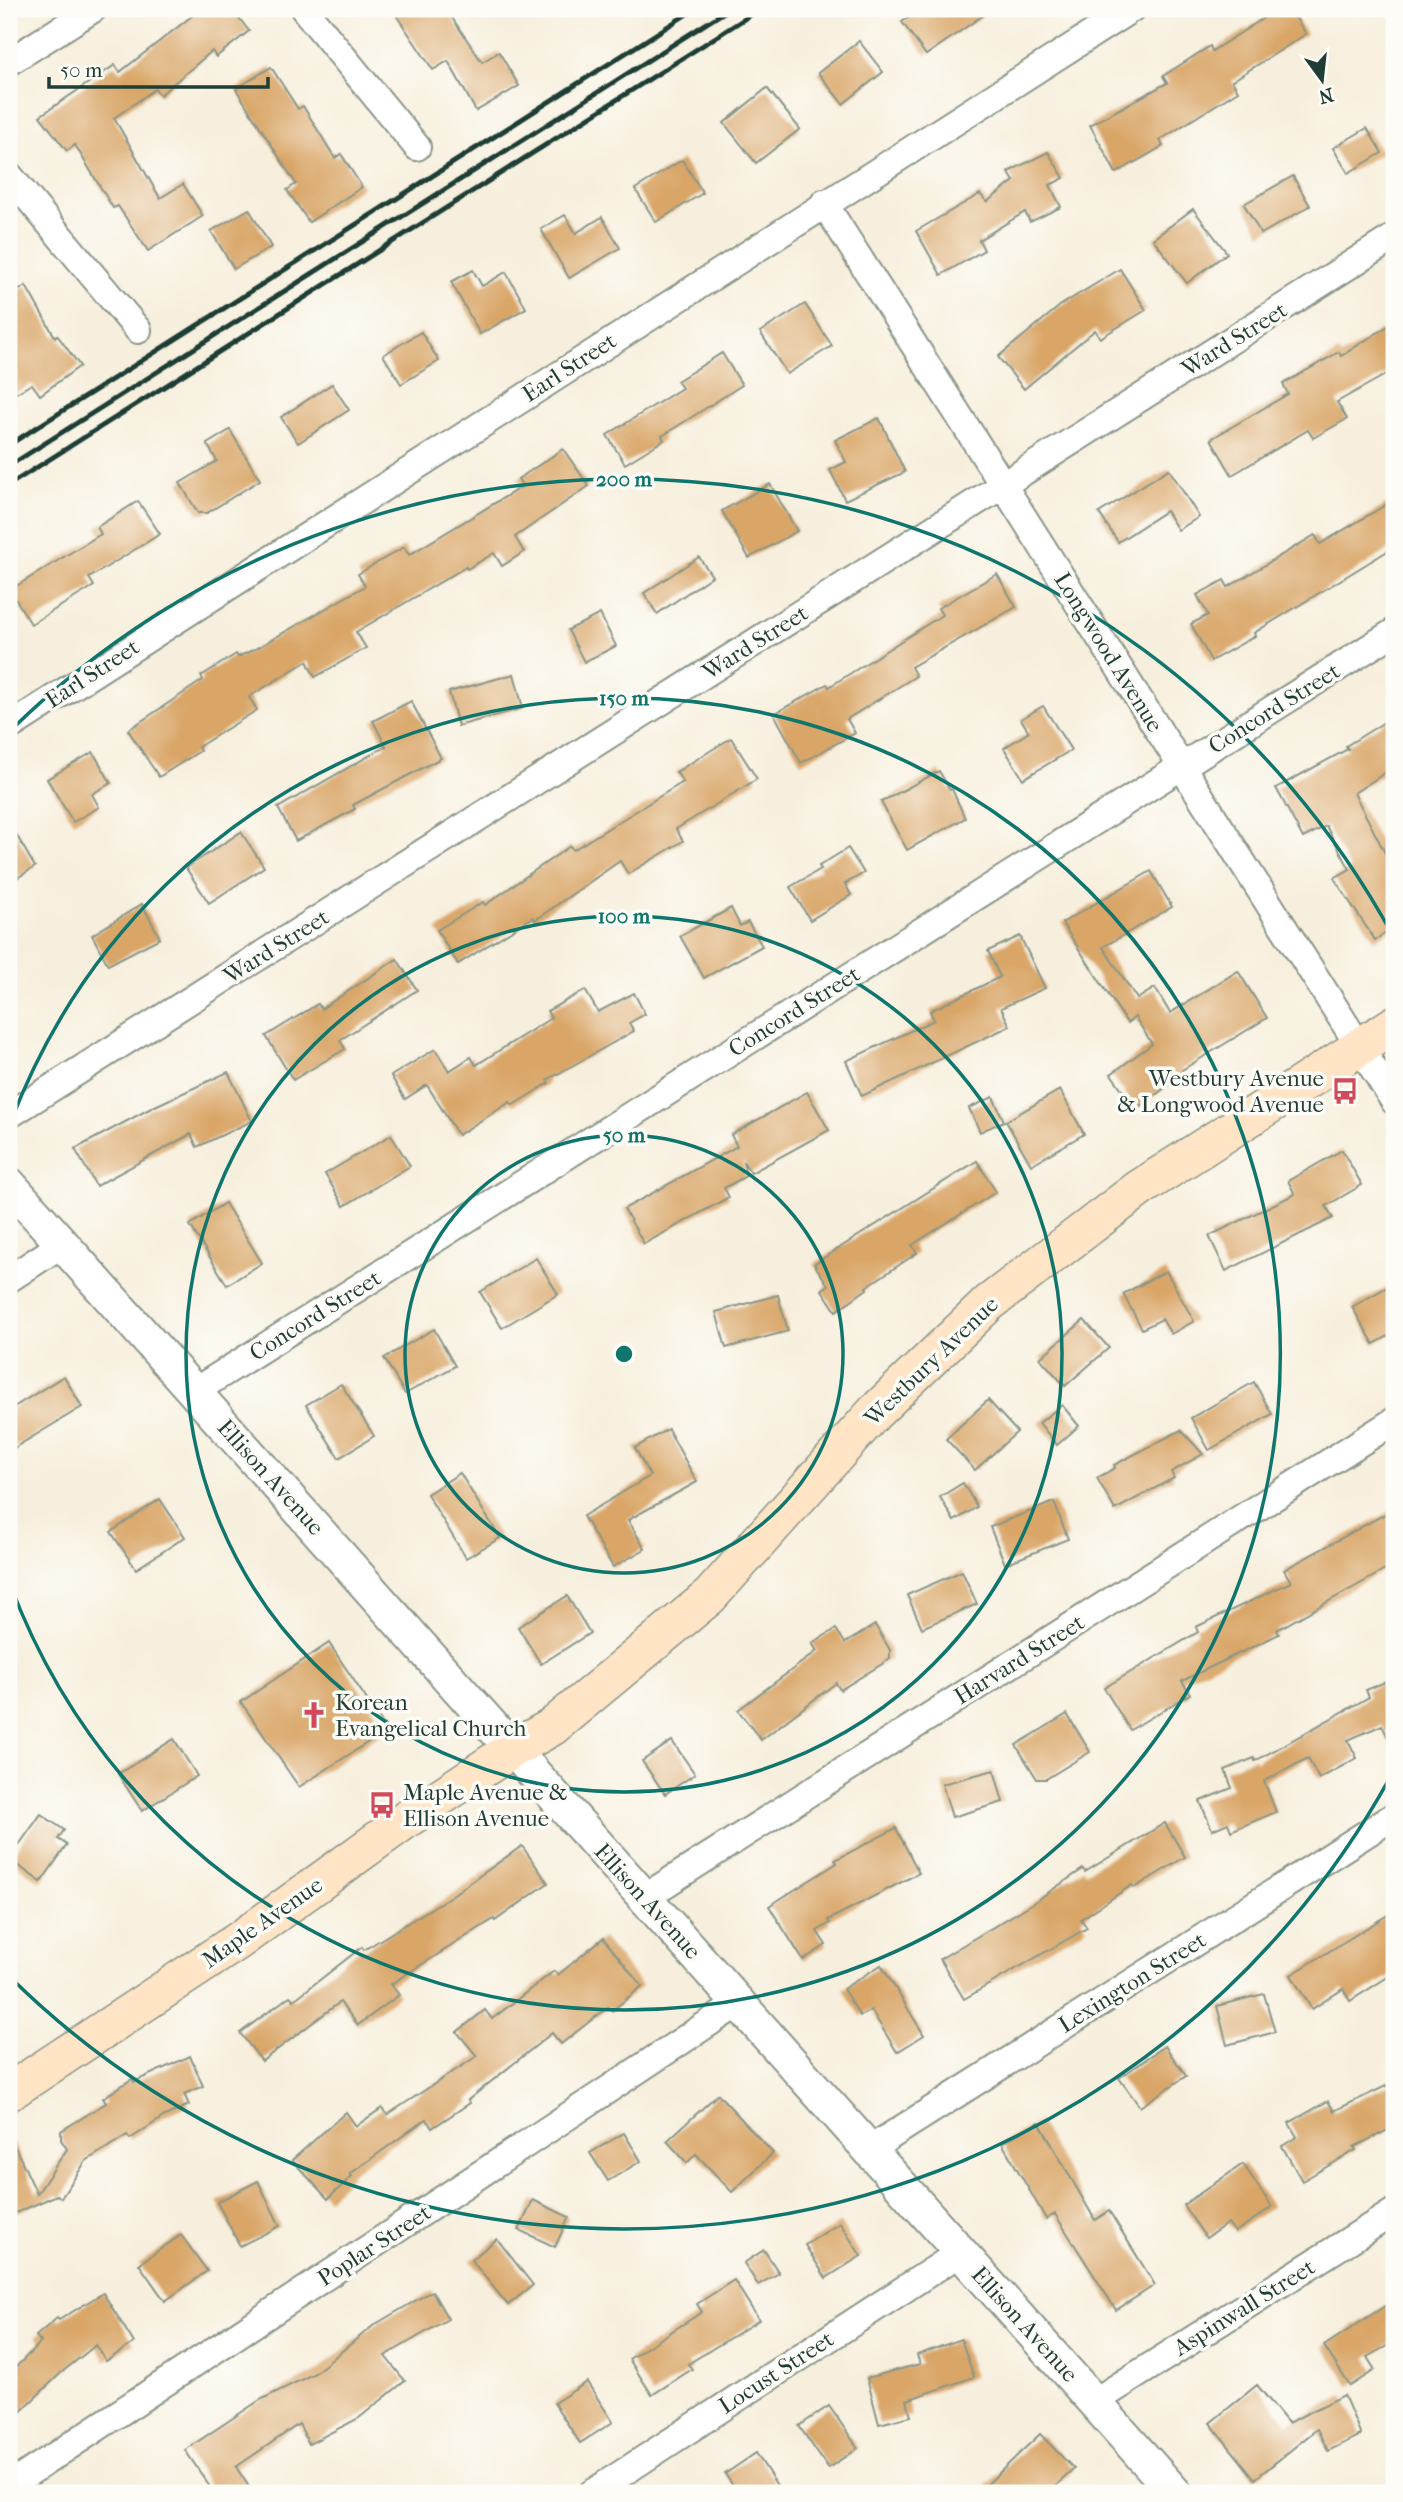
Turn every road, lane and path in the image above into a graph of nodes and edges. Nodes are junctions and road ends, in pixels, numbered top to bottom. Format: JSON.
{"nodes":[{"id":1,"x":93,"y":9,"type":"edge"},
{"id":2,"x":304,"y":9,"type":"edge"},
{"id":3,"x":1131,"y":9,"type":"edge"},
{"id":4,"x":9,"y":62,"type":"edge"},
{"id":5,"x":417,"y":147,"type":"dead end"},
{"id":6,"x":9,"y":175,"type":"edge"},
{"id":7,"x":824,"y":203,"type":"junction"},
{"id":8,"x":1394,"y":237,"type":"edge"},
{"id":9,"x":138,"y":330,"type":"dead end"},
{"id":10,"x":1003,"y":485,"type":"junction"},
{"id":11,"x":1394,"y":632,"type":"edge"},
{"id":12,"x":9,"y":727,"type":"edge"},
{"id":13,"x":1181,"y":766,"type":"junction"},
{"id":14,"x":1394,"y":1026,"type":"edge"},
{"id":15,"x":1361,"y":1048,"type":"junction"},
{"id":16,"x":1394,"y":1101,"type":"edge"},
{"id":17,"x":9,"y":1115,"type":"edge"},
{"id":18,"x":9,"y":1184,"type":"edge"},
{"id":19,"x":62,"y":1244,"type":"junction"},
{"id":20,"x":9,"y":1279,"type":"edge"},
{"id":21,"x":195,"y":1391,"type":"junction"},
{"id":22,"x":1394,"y":1421,"type":"edge"},
{"id":23,"x":513,"y":1749,"type":"junction"},
{"id":24,"x":1394,"y":1816,"type":"edge"},
{"id":25,"x":645,"y":1897,"type":"junction"},
{"id":26,"x":739,"y":2003,"type":"junction"},
{"id":27,"x":9,"y":2092,"type":"edge"},
{"id":28,"x":870,"y":2149,"type":"junction"},
{"id":29,"x":1394,"y":2211,"type":"edge"},
{"id":30,"x":961,"y":2252,"type":"junction"},
{"id":31,"x":1094,"y":2402,"type":"junction"},
{"id":32,"x":9,"y":2486,"type":"edge"},
{"id":33,"x":592,"y":2493,"type":"edge"},
{"id":34,"x":1175,"y":2493,"type":"edge"}],
"edges":[{"from":1,"to":4,"type":"street"},
{"from":2,"to":5,"type":"street"},
{"from":3,"to":7,"type":"street","name":"Earl Street"},
{"from":6,"to":9,"type":"street"},
{"from":7,"to":10,"type":"street","name":"Longwood Avenue"},
{"from":7,"to":12,"type":"street","name":"Earl Street"},
{"from":8,"to":10,"type":"street","name":"Ward Street"},
{"from":10,"to":13,"type":"street","name":"Longwood Avenue"},
{"from":10,"to":17,"type":"street","name":"Ward Street"},
{"from":11,"to":13,"type":"street","name":"Concord Street"},
{"from":13,"to":15,"type":"street","name":"Longwood Avenue"},
{"from":13,"to":21,"type":"street","name":"Concord Street"},
{"from":14,"to":15,"type":"main road","name":"Westbury Avenue"},
{"from":15,"to":16,"type":"street","name":"Longwood Avenue"},
{"from":15,"to":23,"type":"main road","name":"Westbury Avenue"},
{"from":18,"to":19,"type":"street","name":"Ellison Avenue"},
{"from":19,"to":20,"type":"street"},
{"from":19,"to":21,"type":"street","name":"Ellison Avenue"},
{"from":21,"to":23,"type":"street","name":"Ellison Avenue"},
{"from":22,"to":25,"type":"street","name":"Harvard Street"},
{"from":23,"to":25,"type":"street","name":"Ellison Avenue"},
{"from":23,"to":27,"type":"main road","name":"Maple Avenue"},
{"from":24,"to":28,"type":"street","name":"Lexington Street"},
{"from":25,"to":26,"type":"street","name":"Ellison Avenue"},
{"from":26,"to":28,"type":"street","name":"Ellison Avenue"},
{"from":26,"to":32,"type":"street","name":"Poplar Street"},
{"from":28,"to":30,"type":"street","name":"Ellison Avenue"},
{"from":29,"to":31,"type":"street","name":"Aspinwall Street"},
{"from":30,"to":31,"type":"street","name":"Ellison Avenue"},
{"from":30,"to":33,"type":"street","name":"Locust Street"},
{"from":31,"to":34,"type":"street","name":"Ellison Avenue"}]}
